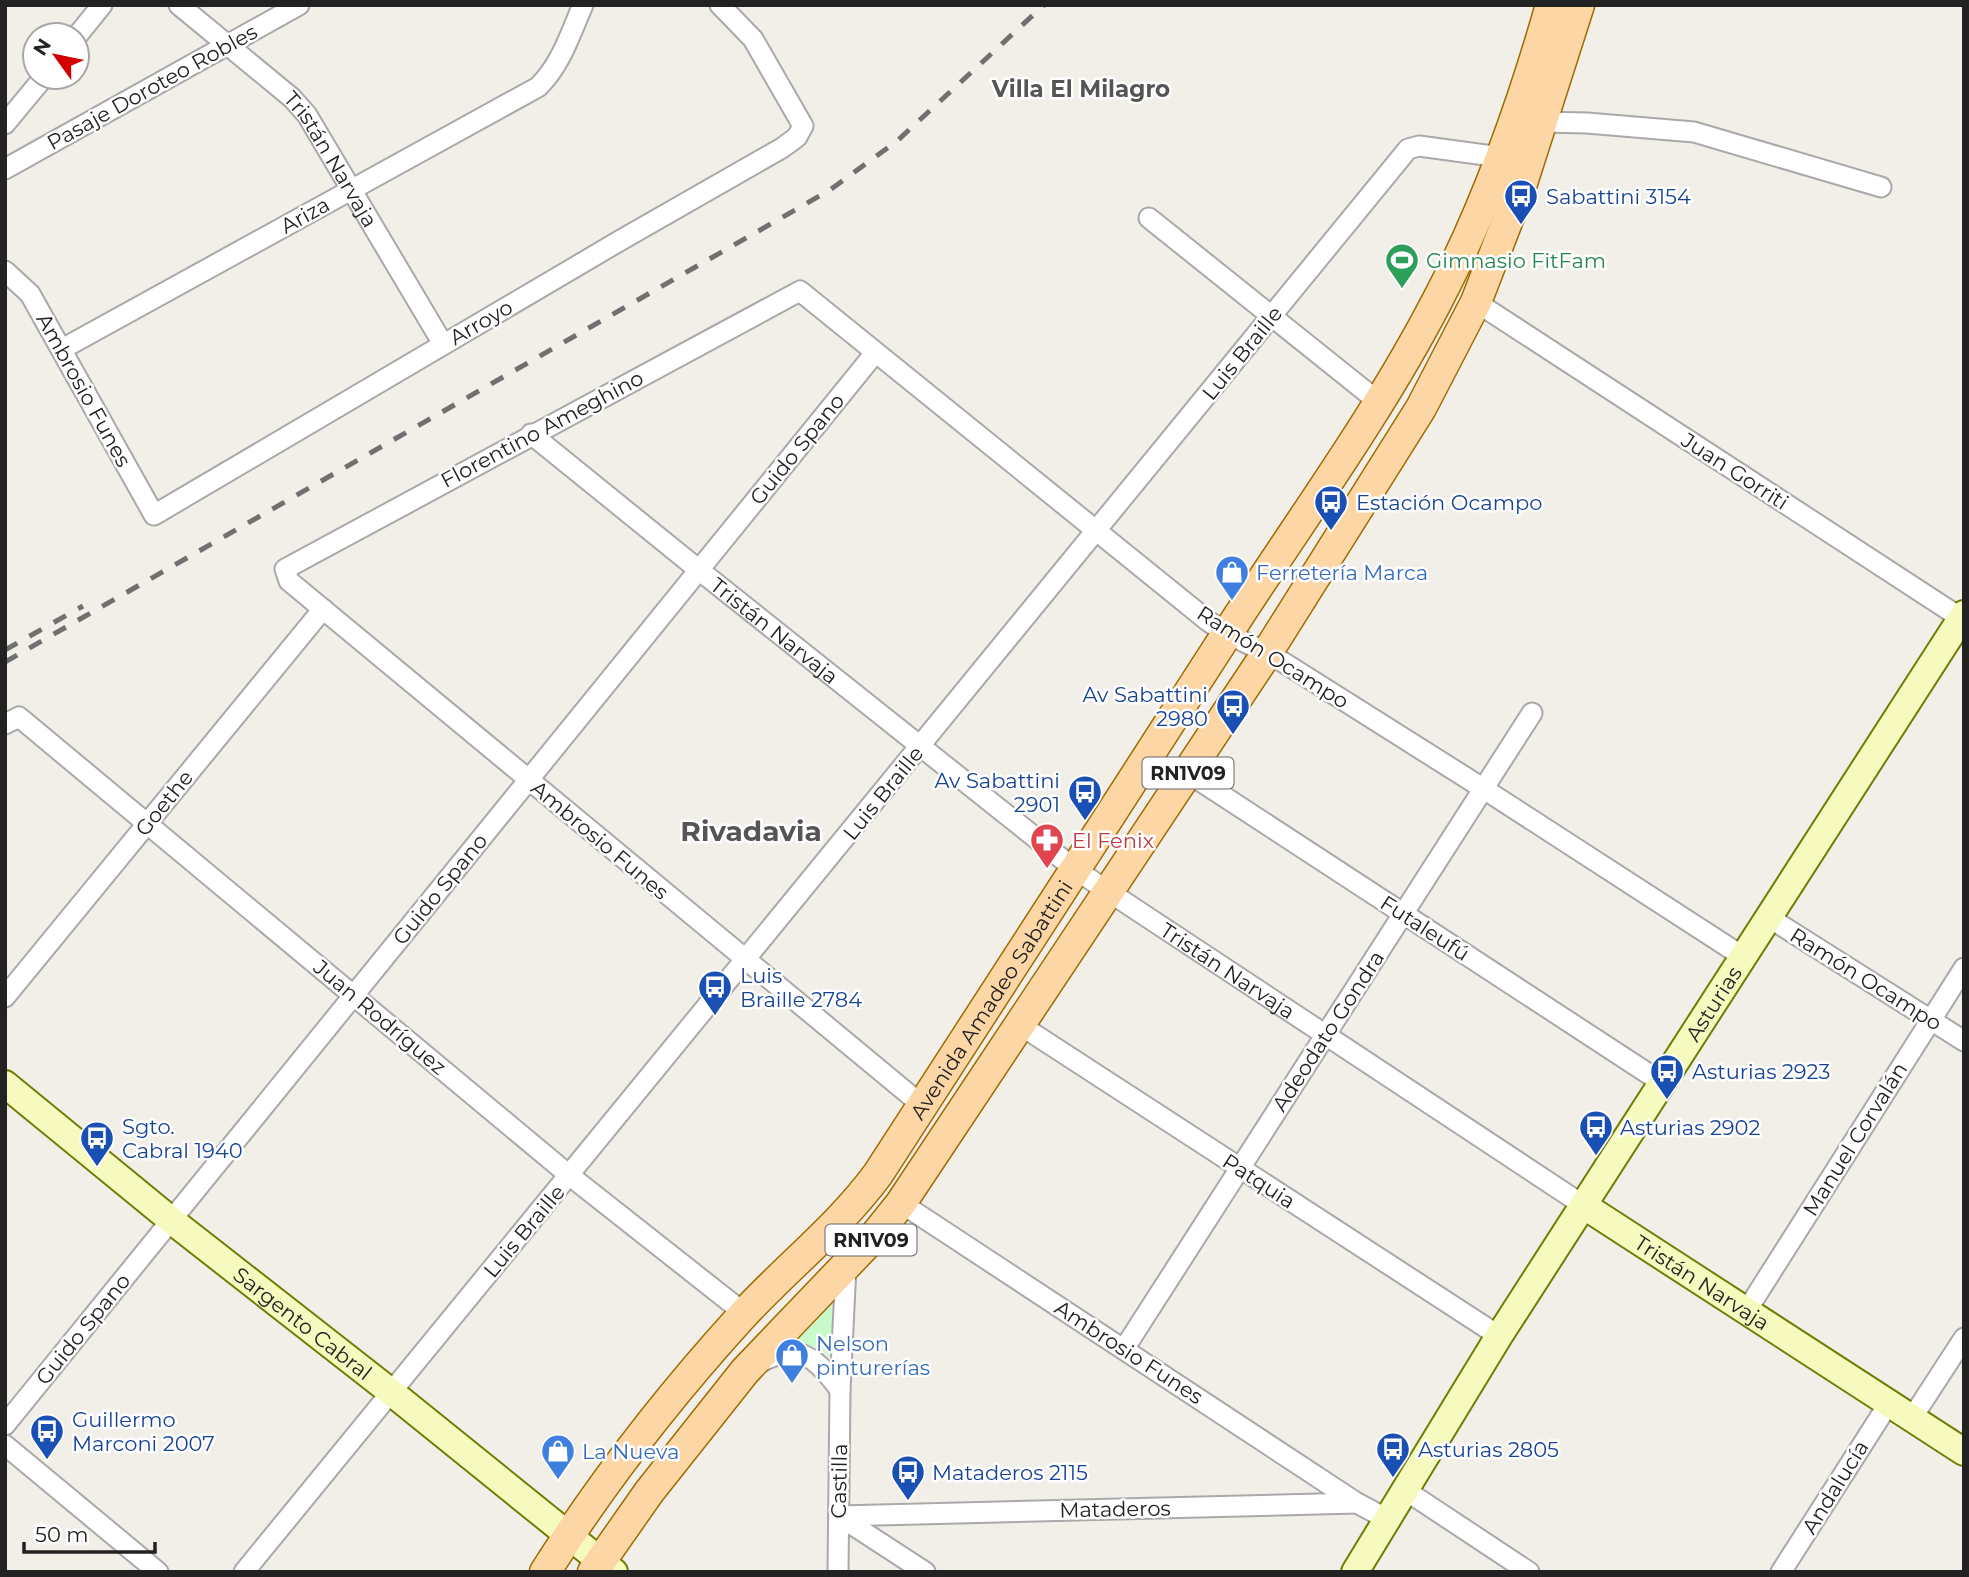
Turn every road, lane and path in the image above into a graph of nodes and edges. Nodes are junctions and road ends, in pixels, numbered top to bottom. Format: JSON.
{"nodes":[{"id":1,"x":102,"y":5,"type":"edge"},
{"id":2,"x":179,"y":5,"type":"edge"},
{"id":3,"x":299,"y":5,"type":"edge"},
{"id":4,"x":583,"y":5,"type":"edge"},
{"id":5,"x":720,"y":5,"type":"edge"},
{"id":6,"x":1562,"y":16,"type":"edge"},
{"id":7,"x":89,"y":21,"type":"edge"},
{"id":8,"x":229,"y":46,"type":"junction"},
{"id":9,"x":32,"y":91,"type":"edge"},
{"id":10,"x":1537,"y":108,"type":"junction"},
{"id":11,"x":5,"y":124,"type":"edge"},
{"id":12,"x":1500,"y":157,"type":"junction"},
{"id":13,"x":5,"y":169,"type":"edge"},
{"id":14,"x":1881,"y":187,"type":"dead end"},
{"id":15,"x":350,"y":190,"type":"junction"},
{"id":16,"x":1149,"y":218,"type":"dead end"},
{"id":17,"x":5,"y":271,"type":"edge"},
{"id":18,"x":800,"y":291,"type":"joint"},
{"id":19,"x":1476,"y":302,"type":"junction"},
{"id":20,"x":1271,"y":317,"type":"junction"},
{"id":21,"x":1505,"y":322,"type":"junction"},
{"id":22,"x":443,"y":344,"type":"junction"},
{"id":23,"x":62,"y":349,"type":"junction"},
{"id":24,"x":875,"y":353,"type":"junction"},
{"id":25,"x":1434,"y":386,"type":"junction"},
{"id":26,"x":1380,"y":402,"type":"junction"},
{"id":27,"x":531,"y":434,"type":"junction"},
{"id":28,"x":154,"y":515,"type":"joint"},
{"id":29,"x":1097,"y":531,"type":"junction"},
{"id":30,"x":285,"y":569,"type":"joint"},
{"id":31,"x":699,"y":570,"type":"junction"},
{"id":32,"x":323,"y":610,"type":"junction"},
{"id":33,"x":1963,"y":617,"type":"edge"},
{"id":34,"x":1227,"y":634,"type":"junction"},
{"id":35,"x":1267,"y":653,"type":"junction"},
{"id":36,"x":1532,"y":713,"type":"dead end"},
{"id":37,"x":12,"y":720,"type":"edge"},
{"id":38,"x":921,"y":747,"type":"junction"},
{"id":39,"x":1188,"y":773,"type":"junction"},
{"id":40,"x":528,"y":780,"type":"junction"},
{"id":41,"x":1484,"y":789,"type":"junction"},
{"id":42,"x":148,"y":824,"type":"junction"},
{"id":43,"x":1076,"y":870,"type":"junction"},
{"id":44,"x":1109,"y":893,"type":"junction"},
{"id":45,"x":1403,"y":914,"type":"junction"},
{"id":46,"x":1768,"y":917,"type":"junction"},
{"id":47,"x":1742,"y":956,"type":"junction"},
{"id":48,"x":746,"y":961,"type":"junction"},
{"id":49,"x":1964,"y":968,"type":"edge"},
{"id":50,"x":354,"y":995,"type":"junction"},
{"id":51,"x":5,"y":997,"type":"edge"},
{"id":52,"x":1930,"y":1020,"type":"junction"},
{"id":53,"x":1020,"y":1025,"type":"junction"},
{"id":54,"x":1326,"y":1035,"type":"junction"},
{"id":55,"x":1964,"y":1041,"type":"edge"},
{"id":56,"x":1661,"y":1082,"type":"junction"},
{"id":57,"x":5,"y":1084,"type":"edge"},
{"id":58,"x":923,"y":1106,"type":"junction"},
{"id":59,"x":1239,"y":1169,"type":"junction"},
{"id":60,"x":569,"y":1175,"type":"junction"},
{"id":61,"x":901,"y":1203,"type":"junction"},
{"id":62,"x":1583,"y":1205,"type":"junction"},
{"id":63,"x":171,"y":1220,"type":"junction"},
{"id":64,"x":846,"y":1266,"type":"junction"},
{"id":65,"x":1747,"y":1310,"type":"junction"},
{"id":66,"x":744,"y":1313,"type":"junction"},
{"id":67,"x":1499,"y":1336,"type":"junction"},
{"id":68,"x":1964,"y":1338,"type":"edge"},
{"id":69,"x":1124,"y":1349,"type":"junction"},
{"id":70,"x":745,"y":1371,"type":"junction"},
{"id":71,"x":840,"y":1390,"type":"junction"},
{"id":72,"x":391,"y":1392,"type":"junction"},
{"id":73,"x":1888,"y":1403,"type":"junction"},
{"id":74,"x":1912,"y":1418,"type":"junction"},
{"id":75,"x":5,"y":1425,"type":"edge"},
{"id":76,"x":5,"y":1445,"type":"edge"},
{"id":77,"x":1964,"y":1451,"type":"edge"},
{"id":78,"x":1405,"y":1490,"type":"junction"},
{"id":79,"x":1357,"y":1503,"type":"junction"},
{"id":80,"x":839,"y":1516,"type":"junction"},
{"id":81,"x":1387,"y":1519,"type":"junction"},
{"id":82,"x":569,"y":1534,"type":"junction"},
{"id":83,"x":602,"y":1568,"type":"edge"},
{"id":84,"x":158,"y":1572,"type":"edge"},
{"id":85,"x":244,"y":1572,"type":"edge"},
{"id":86,"x":545,"y":1572,"type":"edge"},
{"id":87,"x":838,"y":1572,"type":"edge"},
{"id":88,"x":925,"y":1572,"type":"edge"},
{"id":89,"x":1355,"y":1572,"type":"edge"},
{"id":90,"x":1530,"y":1572,"type":"edge"},
{"id":91,"x":1781,"y":1572,"type":"edge"}],
"edges":[{"from":1,"to":7,"type":"street"},
{"from":2,"to":8,"type":"street","name":"Tristán Narvaja"},
{"from":3,"to":8,"type":"street","name":"Pasaje Doroteo Robles"},
{"from":4,"to":15,"type":"street","name":"Ariza"},
{"from":5,"to":22,"type":"street","name":"Arroyo"},
{"from":6,"to":10,"type":"main road","name":"Avenida Amadeo Sabattini","number":"RN1V09"},
{"from":8,"to":13,"type":"street","name":"Pasaje Doroteo Robles"},
{"from":8,"to":15,"type":"street","name":"Tristán Narvaja"},
{"from":9,"to":11,"type":"street"},
{"from":10,"to":12,"type":"main road","name":"Avenida Amadeo Sabattini","number":"RN1V09"},
{"from":10,"to":14,"type":"street"},
{"from":10,"to":19,"type":"main road","name":"Avenida Amadeo Sabattini","number":"RN1V09"},
{"from":12,"to":20,"type":"street","name":"Luis Braille"},
{"from":12,"to":26,"type":"main road","name":"Avenida Amadeo Sabattini","number":"RN1V09"},
{"from":15,"to":22,"type":"street","name":"Tristán Narvaja"},
{"from":15,"to":23,"type":"street","name":"Ariza"},
{"from":16,"to":20,"type":"street"},
{"from":17,"to":23,"type":"street","name":"Ambrosio Funes"},
{"from":18,"to":24,"type":"street","name":"Ramón Ocampo"},
{"from":18,"to":27,"type":"street","name":"Florentino Ameghino"},
{"from":19,"to":21,"type":"street","name":"Juan Gorriti"},
{"from":19,"to":25,"type":"main road","name":"Avenida Amadeo Sabattini","number":"RN1V09"},
{"from":20,"to":26,"type":"street"},
{"from":20,"to":29,"type":"street","name":"Luis Braille"},
{"from":21,"to":25,"type":"street"},
{"from":21,"to":33,"type":"street","name":"Juan Gorriti"},
{"from":22,"to":28,"type":"street","name":"Arroyo"},
{"from":23,"to":28,"type":"street","name":"Ambrosio Funes"},
{"from":24,"to":29,"type":"street","name":"Ramón Ocampo"},
{"from":24,"to":31,"type":"street","name":"Guido Spano"},
{"from":25,"to":35,"type":"main road","name":"Avenida Amadeo Sabattini","number":"RN1V09"},
{"from":26,"to":34,"type":"main road","name":"Avenida Amadeo Sabattini","number":"RN1V09"},
{"from":27,"to":30,"type":"street","name":"Florentino Ameghino"},
{"from":27,"to":31,"type":"street","name":"Tristán Narvaja"},
{"from":29,"to":34,"type":"street","name":"Ramón Ocampo"},
{"from":29,"to":38,"type":"street","name":"Luis Braille"},
{"from":30,"to":32,"type":"street","name":"Ambrosio Funes"},
{"from":31,"to":38,"type":"street","name":"Tristán Narvaja"},
{"from":31,"to":40,"type":"street","name":"Guido Spano"},
{"from":32,"to":40,"type":"street","name":"Ambrosio Funes"},
{"from":32,"to":42,"type":"street","name":"Goethe"},
{"from":33,"to":46,"type":"street","name":"Asturias"},
{"from":34,"to":35,"type":"street","name":"Ramón Ocampo"},
{"from":34,"to":43,"type":"main road","name":"Avenida Amadeo Sabattini","number":"RN1V09"},
{"from":35,"to":39,"type":"main road","name":"Avenida Amadeo Sabattini","number":"RN1V09"},
{"from":35,"to":41,"type":"street","name":"Ramón Ocampo"},
{"from":36,"to":41,"type":"street","name":"Adeodato Gondra"},
{"from":37,"to":42,"type":"street","name":"Juan Rodríguez"},
{"from":38,"to":43,"type":"street","name":"Tristán Narvaja"},
{"from":38,"to":48,"type":"street","name":"Luis Braille"},
{"from":39,"to":44,"type":"main road","name":"Avenida Amadeo Sabattini","number":"RN1V09"},
{"from":39,"to":45,"type":"street","name":"Futaleufú"},
{"from":40,"to":48,"type":"street","name":"Ambrosio Funes"},
{"from":40,"to":50,"type":"street","name":"Guido Spano"},
{"from":41,"to":45,"type":"street","name":"Adeodato Gondra"},
{"from":41,"to":47,"type":"street","name":"Ramón Ocampo"},
{"from":42,"to":50,"type":"street","name":"Juan Rodríguez"},
{"from":42,"to":51,"type":"street","name":"Goethe"},
{"from":43,"to":44,"type":"street","name":"Tristán Narvaja"},
{"from":43,"to":58,"type":"main road","name":"Avenida Amadeo Sabattini","number":"RN1V09"},
{"from":44,"to":53,"type":"main road","name":"Avenida Amadeo Sabattini","number":"RN1V09"},
{"from":44,"to":54,"type":"street","name":"Tristán Narvaja"},
{"from":45,"to":54,"type":"street","name":"Adeodato Gondra"},
{"from":45,"to":56,"type":"street","name":"Futaleufú"},
{"from":46,"to":47,"type":"street","name":"Asturias"},
{"from":46,"to":52,"type":"street","name":"Ramón Ocampo"},
{"from":47,"to":56,"type":"street","name":"Asturias"},
{"from":48,"to":58,"type":"street","name":"Ambrosio Funes"},
{"from":48,"to":60,"type":"street","name":"Luis Braille"},
{"from":49,"to":52,"type":"street","name":"Manuel Corvalán"},
{"from":50,"to":60,"type":"street","name":"Juan Rodríguez"},
{"from":50,"to":63,"type":"street","name":"Guido Spano"},
{"from":52,"to":55,"type":"street","name":"Ramón Ocampo"},
{"from":52,"to":65,"type":"street","name":"Manuel Corvalán"},
{"from":53,"to":59,"type":"street","name":"Patquia"},
{"from":53,"to":61,"type":"main road","name":"Avenida Amadeo Sabattini","number":"RN1V09"},
{"from":54,"to":59,"type":"street","name":"Adeodato Gondra"},
{"from":54,"to":62,"type":"street","name":"Tristán Narvaja"},
{"from":56,"to":62,"type":"street","name":"Asturias"},
{"from":57,"to":63,"type":"street","name":"Sargento Cabral"},
{"from":58,"to":66,"type":"main road","name":"Avenida Amadeo Sabattini","number":"RN1V09"},
{"from":59,"to":67,"type":"street","name":"Patquia"},
{"from":59,"to":69,"type":"street","name":"Adeodato Gondra"},
{"from":60,"to":66,"type":"street","name":"Juan Rodríguez"},
{"from":60,"to":72,"type":"street","name":"Luis Braille"},
{"from":61,"to":64,"type":"main road","name":"Avenida Amadeo Sabattini","number":"RN1V09"},
{"from":61,"to":69,"type":"street","name":"Ambrosio Funes"},
{"from":62,"to":65,"type":"street","name":"Tristán Narvaja"},
{"from":62,"to":67,"type":"street","name":"Asturias"},
{"from":63,"to":72,"type":"street","name":"Sargento Cabral"},
{"from":63,"to":75,"type":"street","name":"Guido Spano"},
{"from":64,"to":70,"type":"main road","name":"Avenida Amadeo Sabattini","number":"RN1V09"},
{"from":64,"to":71,"type":"street","name":"Castilla"},
{"from":65,"to":73,"type":"street","name":"Tristán Narvaja"},
{"from":66,"to":82,"type":"main road","name":"Avenida Amadeo Sabattini","number":"RN1V09"},
{"from":67,"to":78,"type":"street","name":"Asturias"},
{"from":68,"to":74,"type":"street"},
{"from":69,"to":79,"type":"street","name":"Ambrosio Funes"},
{"from":70,"to":71,"type":"street"},
{"from":70,"to":83,"type":"main road","name":"Avenida Amadeo Sabattini","number":"RN1V09"},
{"from":71,"to":80,"type":"street","name":"Castilla"},
{"from":72,"to":82,"type":"street","name":"Sargento Cabral"},
{"from":72,"to":85,"type":"street","name":"Luis Braille"},
{"from":73,"to":74,"type":"street","name":"Tristán Narvaja"},
{"from":73,"to":91,"type":"street","name":"Andalucía"},
{"from":74,"to":77,"type":"street","name":"Tristán Narvaja"},
{"from":76,"to":84,"type":"street"},
{"from":78,"to":81,"type":"street","name":"Asturias"},
{"from":78,"to":90,"type":"street"},
{"from":79,"to":80,"type":"street","name":"Mataderos"},
{"from":79,"to":81,"type":"street","name":"Mataderos"},
{"from":80,"to":87,"type":"street","name":"Castilla"},
{"from":80,"to":88,"type":"street"},
{"from":81,"to":89,"type":"street","name":"Asturias"},
{"from":82,"to":83,"type":"street","name":"Sargento Cabral"},
{"from":82,"to":86,"type":"main road","name":"Avenida Amadeo Sabattini","number":"RN1V09"}]}
